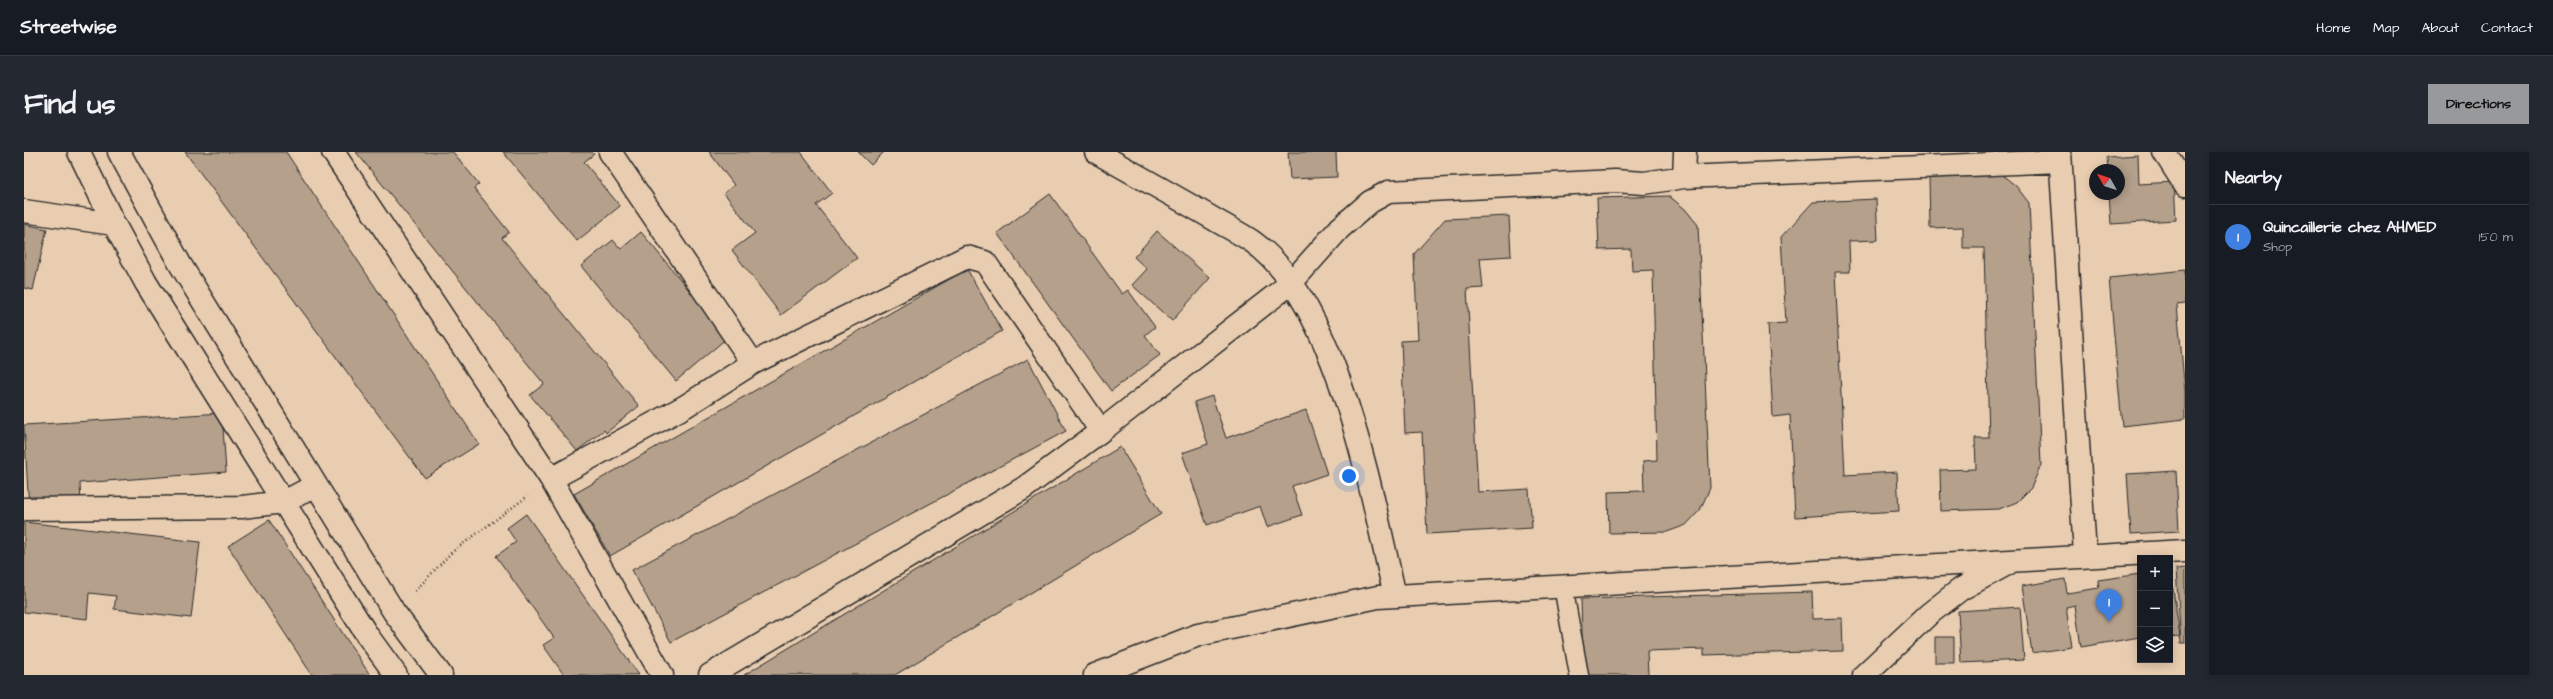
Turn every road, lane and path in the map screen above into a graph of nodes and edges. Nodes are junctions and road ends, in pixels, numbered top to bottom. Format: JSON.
{"nodes":[{"id":1,"x":79,"y":152,"type":"edge"},
{"id":2,"x":119,"y":152,"type":"edge"},
{"id":3,"x":334,"y":152,"type":"edge"},
{"id":4,"x":610,"y":152,"type":"edge"},
{"id":5,"x":1096,"y":152,"type":"edge"},
{"id":6,"x":1685,"y":152,"type":"edge"},
{"id":7,"x":2164,"y":152,"type":"edge"},
{"id":8,"x":2060,"y":156,"type":"edge"},
{"id":9,"x":1684,"y":176,"type":"junction"},
{"id":10,"x":2185,"y":185,"type":"edge"},
{"id":11,"x":24,"y":211,"type":"edge"},
{"id":12,"x":114,"y":224,"type":"junction"},
{"id":13,"x":1291,"y":283,"type":"junction"},
{"id":14,"x":753,"y":363,"type":"junction"},
{"id":15,"x":1101,"y":431,"type":"junction"},
{"id":16,"x":551,"y":479,"type":"junction"},
{"id":17,"x":316,"y":485,"type":"junction"},
{"id":18,"x":284,"y":502,"type":"junction"},
{"id":19,"x":24,"y":509,"type":"edge"},
{"id":20,"x":2185,"y":551,"type":"edge"},
{"id":21,"x":2085,"y":555,"type":"junction"},
{"id":22,"x":2015,"y":560,"type":"junction"},
{"id":23,"x":1564,"y":586,"type":"junction"},
{"id":24,"x":1395,"y":596,"type":"junction"},
{"id":25,"x":394,"y":612,"type":"junction"},
{"id":26,"x":396,"y":675,"type":"edge"},
{"id":27,"x":441,"y":675,"type":"edge"},
{"id":28,"x":662,"y":675,"type":"edge"},
{"id":29,"x":710,"y":675,"type":"edge"},
{"id":30,"x":1096,"y":675,"type":"edge"},
{"id":31,"x":1579,"y":675,"type":"edge"},
{"id":32,"x":1864,"y":675,"type":"edge"}],
"edges":[{"from":1,"to":12,"type":"street"},
{"from":2,"to":17,"type":"street"},
{"from":3,"to":16,"type":"street"},
{"from":4,"to":14,"type":"street"},
{"from":5,"to":13,"type":"street"},
{"from":6,"to":9,"type":"street"},
{"from":7,"to":10,"type":"street"},
{"from":8,"to":9,"type":"street"},
{"from":8,"to":21,"type":"street"},
{"from":9,"to":13,"type":"street"},
{"from":11,"to":12,"type":"street"},
{"from":12,"to":18,"type":"street"},
{"from":13,"to":15,"type":"street"},
{"from":13,"to":24,"type":"street"},
{"from":14,"to":15,"type":"street"},
{"from":14,"to":16,"type":"street"},
{"from":15,"to":29,"type":"street"},
{"from":16,"to":25,"type":"path"},
{"from":16,"to":28,"type":"street"},
{"from":17,"to":18,"type":"street"},
{"from":17,"to":25,"type":"street"},
{"from":18,"to":19,"type":"street"},
{"from":18,"to":26,"type":"street"},
{"from":20,"to":21,"type":"street"},
{"from":21,"to":22,"type":"street"},
{"from":22,"to":23,"type":"street"},
{"from":22,"to":32,"type":"street"},
{"from":23,"to":24,"type":"street"},
{"from":23,"to":31,"type":"lane"},
{"from":24,"to":30,"type":"street"},
{"from":25,"to":27,"type":"street"}]}
